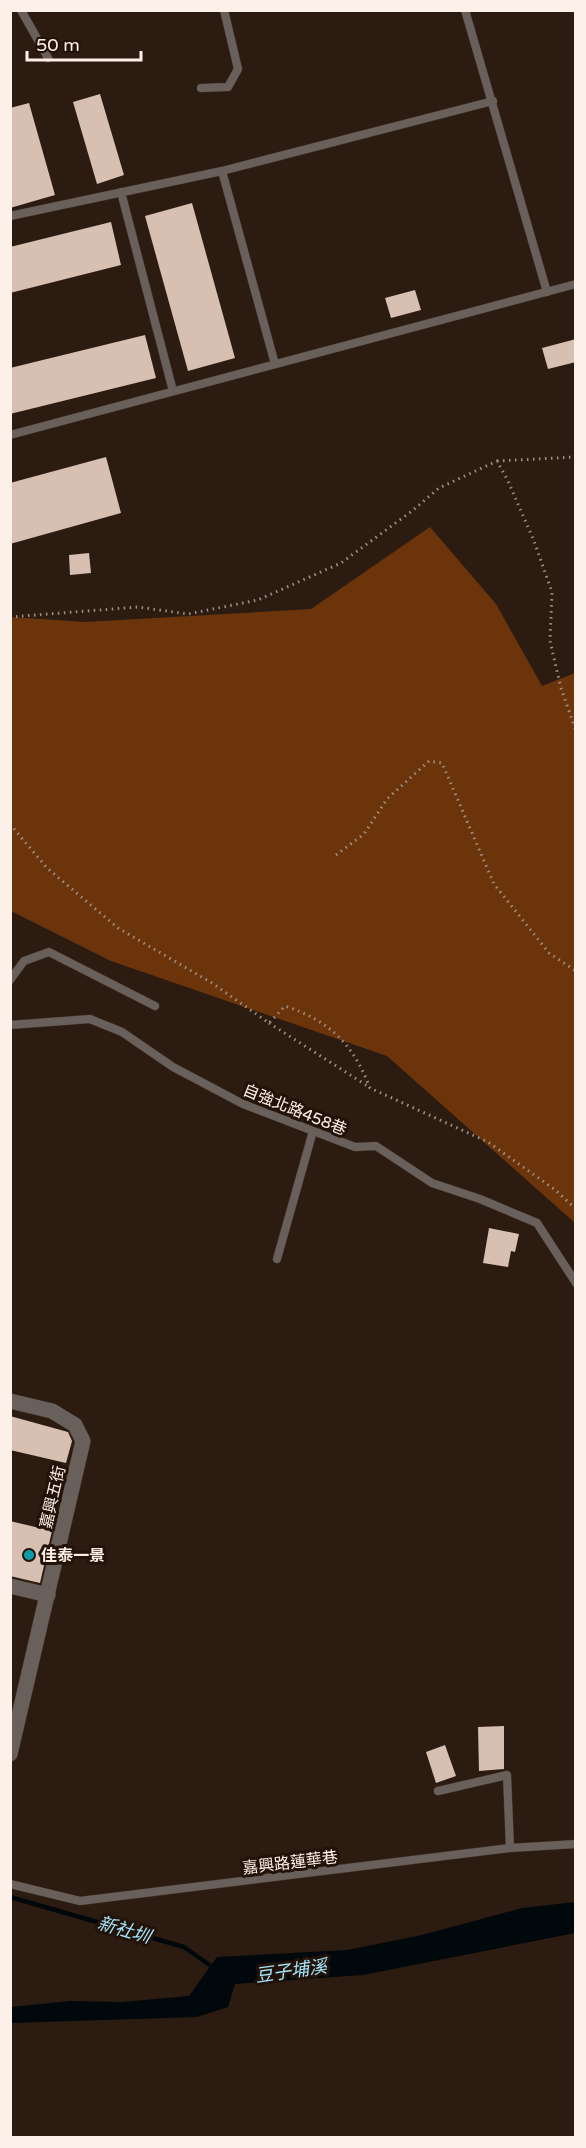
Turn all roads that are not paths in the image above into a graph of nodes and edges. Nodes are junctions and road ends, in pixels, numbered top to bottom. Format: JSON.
{"nodes":[{"id":1,"x":21,"y":10,"type":"edge"},
{"id":2,"x":225,"y":10,"type":"edge"},
{"id":3,"x":465,"y":10,"type":"edge"},
{"id":4,"x":48,"y":58,"type":"dead end"},
{"id":5,"x":201,"y":88,"type":"dead end"},
{"id":6,"x":493,"y":101,"type":"junction"},
{"id":7,"x":222,"y":171,"type":"junction"},
{"id":8,"x":122,"y":192,"type":"junction"},
{"id":9,"x":10,"y":216,"type":"edge"},
{"id":10,"x":576,"y":284,"type":"edge"},
{"id":11,"x":547,"y":292,"type":"junction"},
{"id":12,"x":275,"y":364,"type":"junction"},
{"id":13,"x":172,"y":391,"type":"junction"},
{"id":14,"x":10,"y":435,"type":"edge"},
{"id":15,"x":10,"y":980,"type":"edge"},
{"id":16,"x":155,"y":1006,"type":"dead end"},
{"id":17,"x":10,"y":1025,"type":"edge"},
{"id":18,"x":313,"y":1131,"type":"junction"},
{"id":19,"x":277,"y":1259,"type":"dead end"},
{"id":20,"x":576,"y":1283,"type":"edge"},
{"id":21,"x":10,"y":1401,"type":"edge"},
{"id":22,"x":10,"y":1586,"type":"edge"},
{"id":23,"x":48,"y":1594,"type":"junction"},
{"id":24,"x":10,"y":1754,"type":"edge"},
{"id":25,"x":438,"y":1791,"type":"dead end"},
{"id":26,"x":576,"y":1844,"type":"edge"},
{"id":27,"x":510,"y":1848,"type":"junction"},
{"id":28,"x":10,"y":1884,"type":"edge"}],
"edges":[{"from":1,"to":4,"type":"lane"},
{"from":2,"to":5,"type":"lane"},
{"from":3,"to":6,"type":"lane"},
{"from":6,"to":7,"type":"lane"},
{"from":6,"to":11,"type":"lane"},
{"from":7,"to":8,"type":"lane"},
{"from":7,"to":12,"type":"lane"},
{"from":8,"to":9,"type":"lane"},
{"from":8,"to":13,"type":"lane"},
{"from":10,"to":11,"type":"lane"},
{"from":11,"to":12,"type":"lane"},
{"from":12,"to":13,"type":"lane"},
{"from":13,"to":14,"type":"lane"},
{"from":15,"to":16,"type":"lane"},
{"from":17,"to":18,"type":"lane","name":"自強北路458巷"},
{"from":18,"to":19,"type":"lane"},
{"from":18,"to":20,"type":"lane","name":"自強北路458巷"},
{"from":21,"to":23,"type":"street","name":"嘉興五街"},
{"from":22,"to":23,"type":"street"},
{"from":23,"to":24,"type":"street","name":"嘉興五街"},
{"from":25,"to":27,"type":"lane"},
{"from":26,"to":27,"type":"lane","name":"嘉興路蓮華巷"},
{"from":27,"to":28,"type":"lane","name":"嘉興路蓮華巷"}]}
